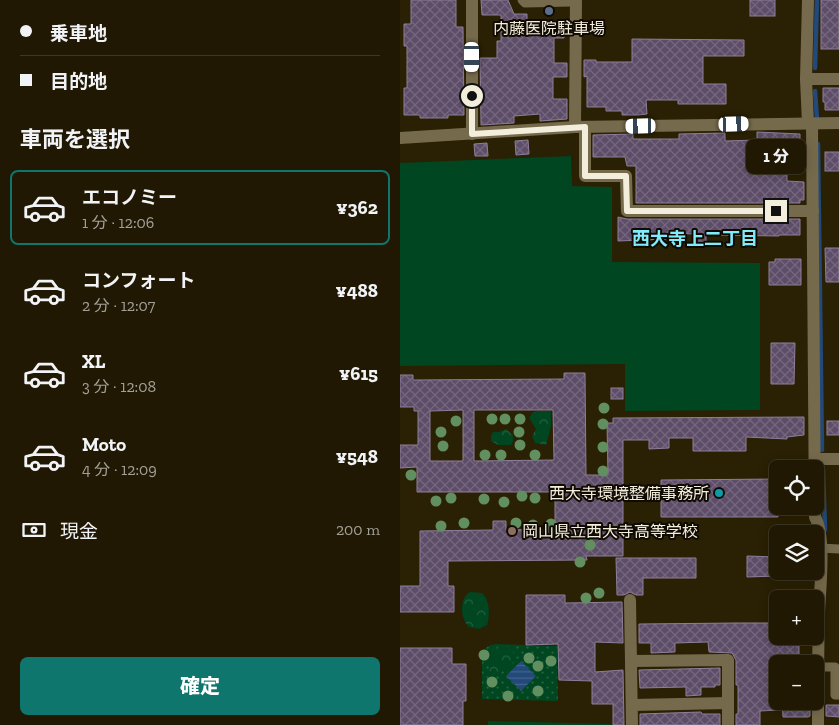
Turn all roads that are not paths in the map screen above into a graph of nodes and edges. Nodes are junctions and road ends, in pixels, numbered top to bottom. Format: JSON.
{"nodes":[{"id":1,"x":472,"y":0,"type":"edge"},
{"id":2,"x":522,"y":0,"type":"edge"},
{"id":3,"x":808,"y":0,"type":"edge"},
{"id":4,"x":574,"y":1,"type":"edge"},
{"id":5,"x":806,"y":79,"type":"junction"},
{"id":6,"x":839,"y":79,"type":"edge"},
{"id":7,"x":810,"y":122,"type":"junction"},
{"id":8,"x":839,"y":122,"type":"edge"},
{"id":9,"x":580,"y":127,"type":"junction"},
{"id":10,"x":472,"y":134,"type":"junction"},
{"id":11,"x":400,"y":138,"type":"edge"},
{"id":12,"x":813,"y":211,"type":"junction"},
{"id":13,"x":816,"y":460,"type":"edge"},
{"id":14,"x":824,"y":460,"type":"edge"},
{"id":15,"x":839,"y":460,"type":"edge"},
{"id":16,"x":824,"y":548,"type":"edge"},
{"id":17,"x":839,"y":549,"type":"edge"},
{"id":18,"x":822,"y":580,"type":"edge"},
{"id":19,"x":630,"y":600,"type":"dead end"},
{"id":20,"x":821,"y":655,"type":"edge"},
{"id":21,"x":632,"y":661,"type":"junction"},
{"id":22,"x":824,"y":667,"type":"edge"},
{"id":23,"x":839,"y":695,"type":"edge"},
{"id":24,"x":728,"y":703,"type":"junction"},
{"id":25,"x":632,"y":705,"type":"junction"},
{"id":26,"x":819,"y":710,"type":"edge"},
{"id":27,"x":632,"y":725,"type":"edge"},
{"id":28,"x":728,"y":725,"type":"edge"},
{"id":29,"x":818,"y":725,"type":"edge"}],
"edges":[{"from":1,"to":10,"type":"street"},
{"from":2,"to":4,"type":"lane"},
{"from":3,"to":5,"type":"street"},
{"from":4,"to":9,"type":"street"},
{"from":5,"to":6,"type":"street"},
{"from":5,"to":7,"type":"street"},
{"from":7,"to":8,"type":"street"},
{"from":7,"to":9,"type":"street"},
{"from":7,"to":12,"type":"street"},
{"from":9,"to":10,"type":"street"},
{"from":9,"to":12,"type":"street"},
{"from":10,"to":11,"type":"street"},
{"from":12,"to":13,"type":"street"},
{"from":14,"to":15,"type":"street"},
{"from":16,"to":17,"type":"lane"},
{"from":18,"to":20,"type":"street"},
{"from":19,"to":21,"type":"street"},
{"from":21,"to":24,"type":"street"},
{"from":21,"to":25,"type":"street"},
{"from":22,"to":23,"type":"lane"},
{"from":24,"to":25,"type":"street"},
{"from":24,"to":28,"type":"street"},
{"from":25,"to":27,"type":"street"},
{"from":26,"to":29,"type":"street"}]}
